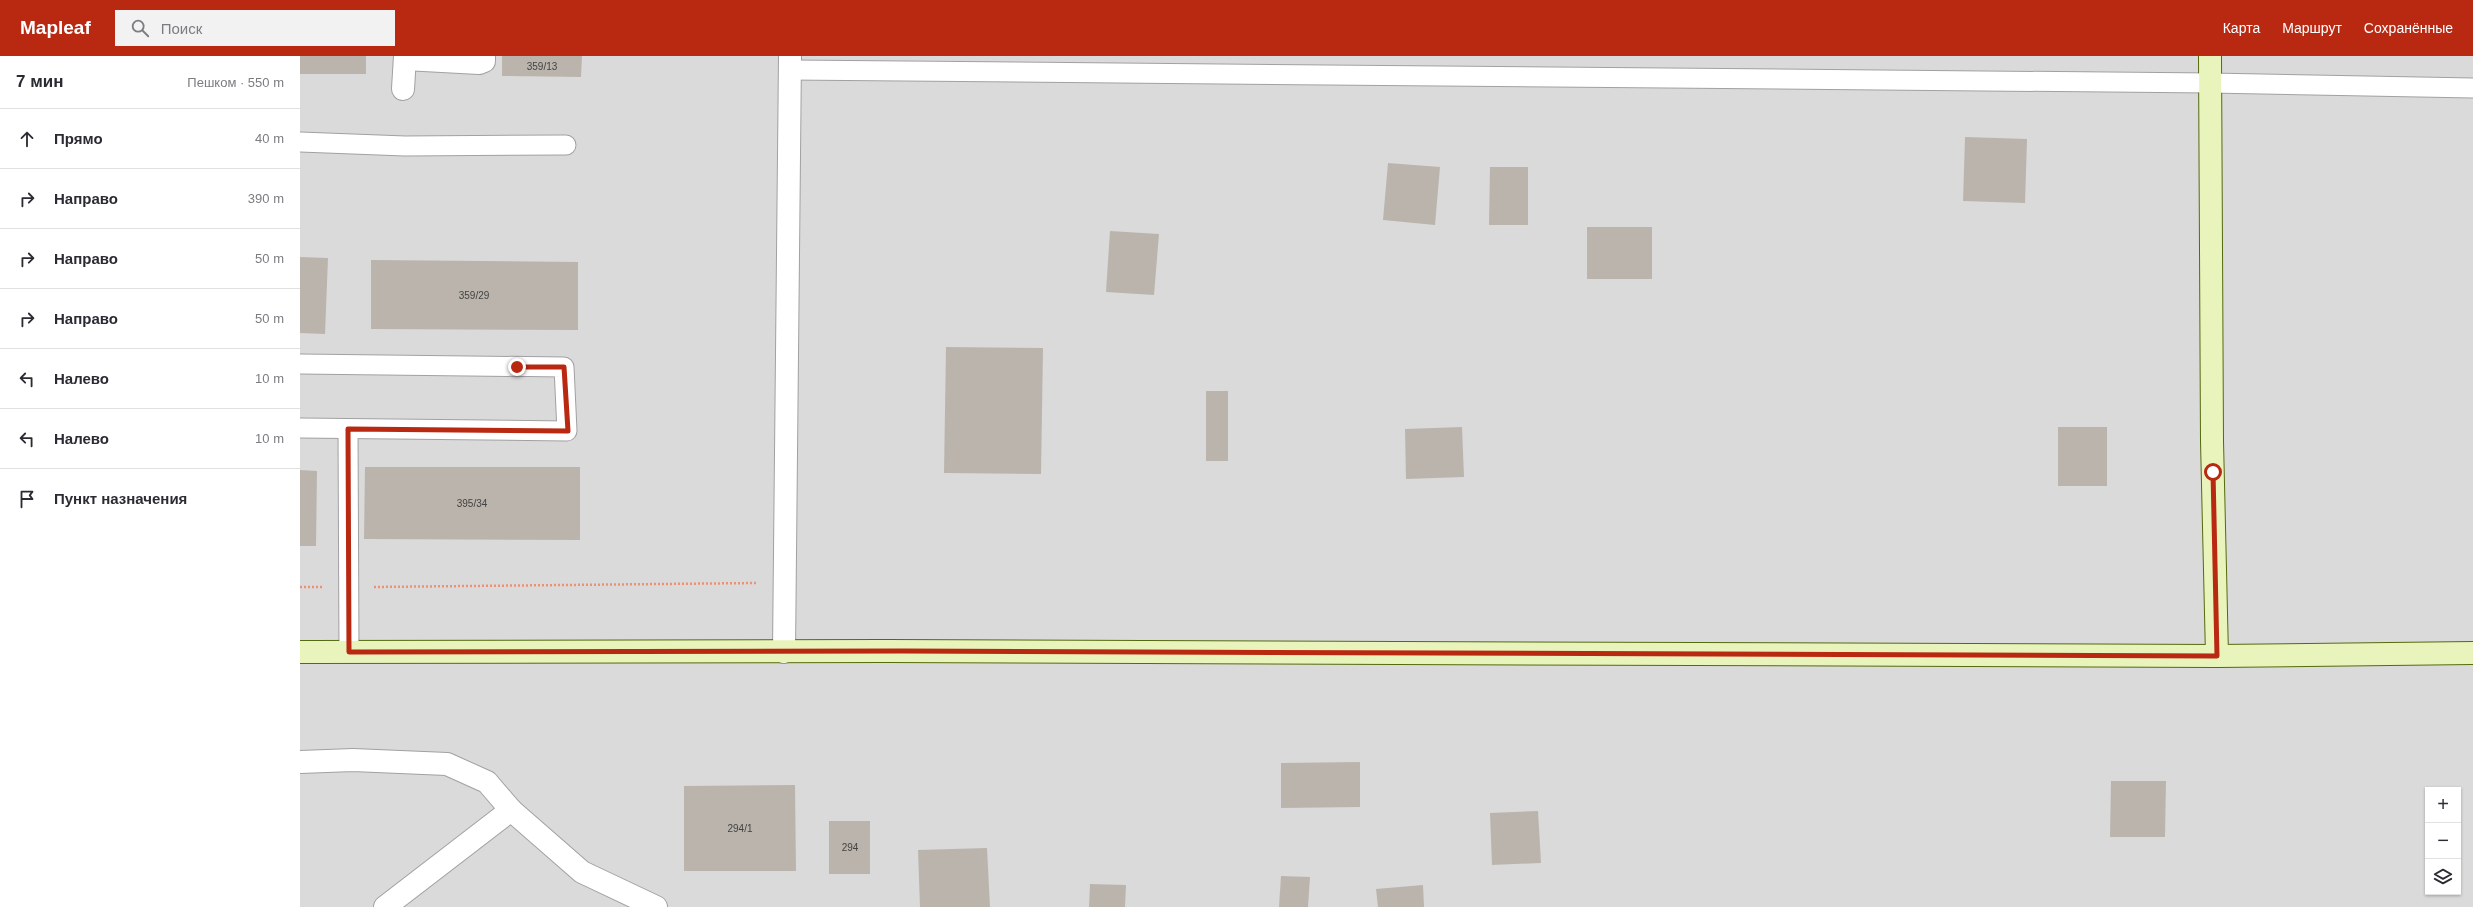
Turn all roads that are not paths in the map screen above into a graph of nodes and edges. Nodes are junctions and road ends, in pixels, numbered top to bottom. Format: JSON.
{"nodes":[{"id":1,"x":484,"y":56,"type":"edge"},
{"id":2,"x":2210,"y":56,"type":"edge"},
{"id":3,"x":405,"y":57,"type":"edge"},
{"id":4,"x":790,"y":63,"type":"edge"},
{"id":5,"x":2210,"y":83,"type":"junction"},
{"id":6,"x":2473,"y":88,"type":"edge"},
{"id":7,"x":403,"y":89,"type":"dead end"},
{"id":8,"x":300,"y":142,"type":"edge"},
{"id":9,"x":566,"y":145,"type":"dead end"},
{"id":10,"x":300,"y":364,"type":"edge"},
{"id":11,"x":300,"y":428,"type":"edge"},
{"id":12,"x":348,"y":429,"type":"junction"},
{"id":13,"x":300,"y":652,"type":"edge"},
{"id":14,"x":349,"y":652,"type":"junction"},
{"id":15,"x":784,"y":652,"type":"junction"},
{"id":16,"x":2473,"y":653,"type":"edge"},
{"id":17,"x":2217,"y":656,"type":"junction"},
{"id":18,"x":300,"y":762,"type":"edge"},
{"id":19,"x":510,"y":810,"type":"junction"},
{"id":20,"x":385,"y":907,"type":"edge"},
{"id":21,"x":656,"y":907,"type":"edge"}],
"edges":[{"from":1,"to":3,"type":"street"},
{"from":2,"to":5,"type":"street"},
{"from":3,"to":7,"type":"street"},
{"from":4,"to":5,"type":"lane"},
{"from":4,"to":15,"type":"street"},
{"from":5,"to":6,"type":"lane"},
{"from":5,"to":17,"type":"street"},
{"from":8,"to":9,"type":"lane"},
{"from":10,"to":12,"type":"lane"},
{"from":11,"to":12,"type":"lane"},
{"from":12,"to":14,"type":"lane"},
{"from":13,"to":14,"type":"street"},
{"from":14,"to":15,"type":"street"},
{"from":15,"to":17,"type":"street"},
{"from":16,"to":17,"type":"street"},
{"from":18,"to":19,"type":"street"},
{"from":19,"to":20,"type":"street"},
{"from":19,"to":21,"type":"street"}]}
